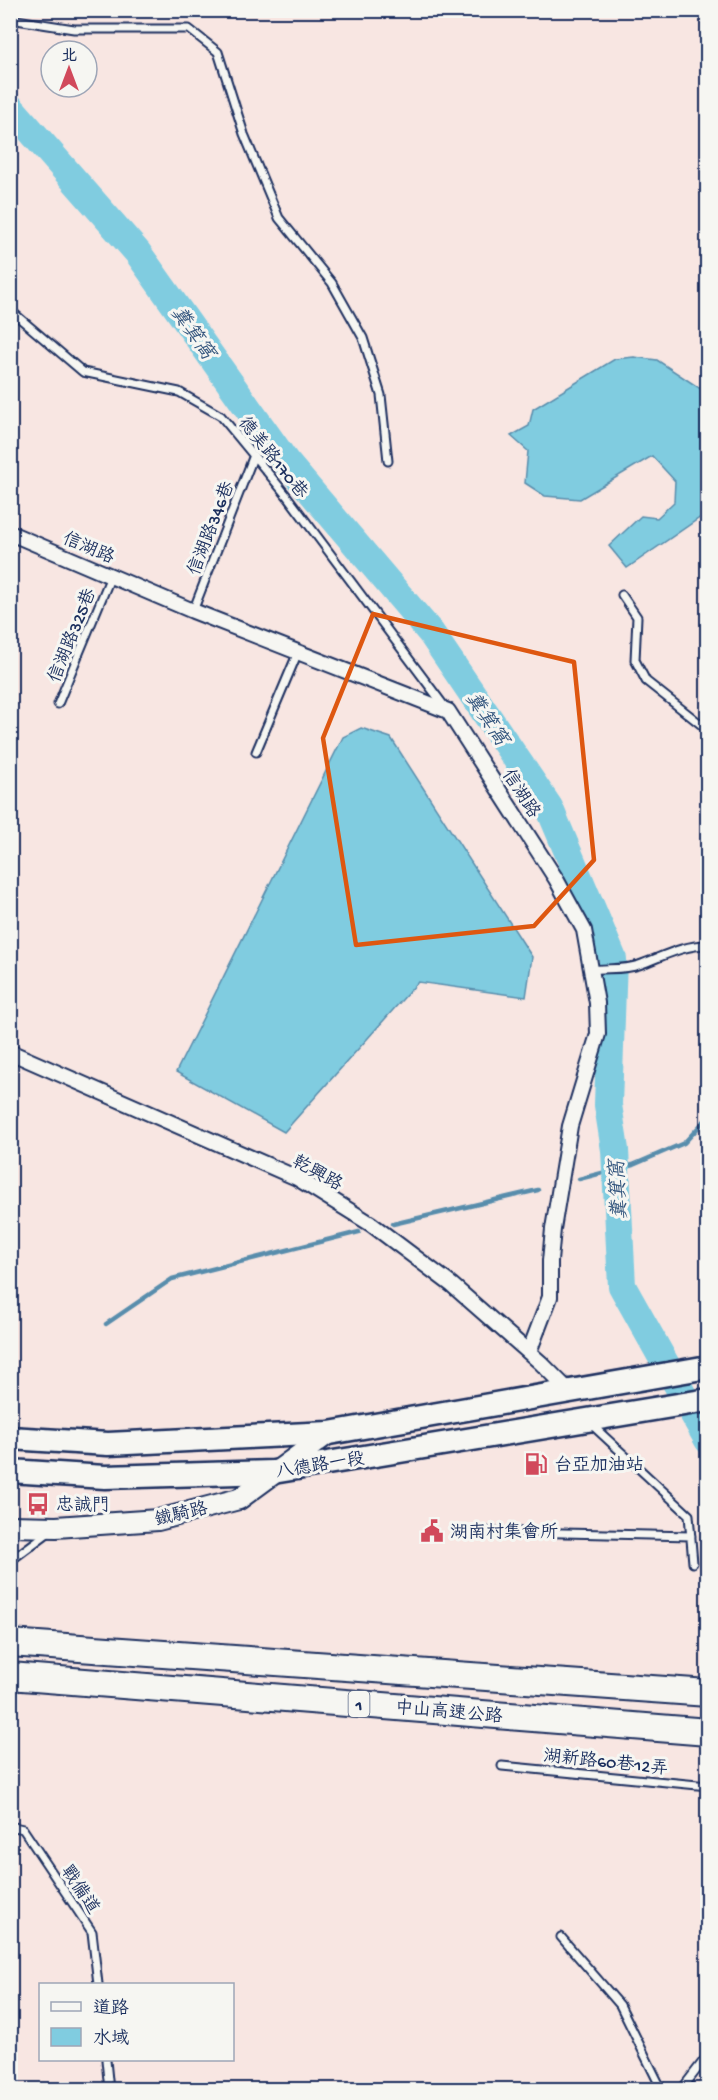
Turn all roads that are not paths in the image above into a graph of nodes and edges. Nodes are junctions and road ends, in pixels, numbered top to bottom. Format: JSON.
{"nodes":[{"id":1,"x":10,"y":19,"type":"edge"},
{"id":2,"x":10,"y":310,"type":"edge"},
{"id":3,"x":254,"y":455,"type":"junction"},
{"id":4,"x":388,"y":461,"type":"dead end"},
{"id":5,"x":10,"y":533,"type":"edge"},
{"id":6,"x":111,"y":576,"type":"junction"},
{"id":7,"x":622,"y":595,"type":"dead end"},
{"id":8,"x":193,"y":611,"type":"junction"},
{"id":9,"x":298,"y":652,"type":"junction"},
{"id":10,"x":58,"y":704,"type":"dead end"},
{"id":11,"x":447,"y":711,"type":"junction"},
{"id":12,"x":708,"y":730,"type":"edge"},
{"id":13,"x":256,"y":752,"type":"dead end"},
{"id":14,"x":708,"y":945,"type":"edge"},
{"id":15,"x":591,"y":970,"type":"junction"},
{"id":16,"x":10,"y":1052,"type":"edge"},
{"id":17,"x":529,"y":1352,"type":"junction"},
{"id":18,"x":708,"y":1367,"type":"edge"},
{"id":19,"x":567,"y":1389,"type":"junction"},
{"id":20,"x":708,"y":1400,"type":"edge"},
{"id":21,"x":586,"y":1419,"type":"junction"},
{"id":22,"x":328,"y":1432,"type":"junction"},
{"id":23,"x":10,"y":1438,"type":"edge"},
{"id":24,"x":10,"y":1471,"type":"edge"},
{"id":25,"x":273,"y":1472,"type":"junction"},
{"id":26,"x":10,"y":1527,"type":"edge"},
{"id":27,"x":56,"y":1527,"type":"junction"},
{"id":28,"x":479,"y":1531,"type":"dead end"},
{"id":29,"x":691,"y":1536,"type":"junction"},
{"id":30,"x":10,"y":1561,"type":"edge"},
{"id":31,"x":693,"y":1563,"type":"dead end"},
{"id":32,"x":21,"y":1644,"type":"edge"},
{"id":33,"x":10,"y":1676,"type":"edge"},
{"id":34,"x":708,"y":1694,"type":"edge"},
{"id":35,"x":708,"y":1732,"type":"edge"},
{"id":36,"x":502,"y":1766,"type":"dead end"},
{"id":37,"x":708,"y":1786,"type":"edge"},
{"id":38,"x":10,"y":1826,"type":"edge"},
{"id":39,"x":561,"y":1936,"type":"dead end"},
{"id":40,"x":98,"y":1983,"type":"edge"},
{"id":41,"x":708,"y":2055,"type":"edge"},
{"id":42,"x":106,"y":2061,"type":"edge"},
{"id":43,"x":109,"y":2090,"type":"edge"},
{"id":44,"x":662,"y":2090,"type":"edge"},
{"id":45,"x":681,"y":2090,"type":"edge"}],
"edges":[{"from":1,"to":4,"type":"lane"},
{"from":2,"to":3,"type":"lane","name":"德美路170巷"},
{"from":3,"to":8,"type":"lane","name":"信湖路346巷"},
{"from":3,"to":11,"type":"lane","name":"德美路170巷"},
{"from":5,"to":6,"type":"street","name":"信湖路"},
{"from":6,"to":8,"type":"street","name":"信湖路"},
{"from":6,"to":10,"type":"lane","name":"信湖路325巷"},
{"from":7,"to":12,"type":"lane"},
{"from":8,"to":9,"type":"street","name":"信湖路"},
{"from":9,"to":11,"type":"street","name":"信湖路"},
{"from":9,"to":13,"type":"lane"},
{"from":11,"to":15,"type":"street","name":"信湖路"},
{"from":14,"to":15,"type":"lane"},
{"from":15,"to":17,"type":"street","name":"信湖路"},
{"from":16,"to":17,"type":"street","name":"乾興路"},
{"from":17,"to":19,"type":"street","name":"乾興路"},
{"from":18,"to":19,"type":"main road","name":"八德路一段"},
{"from":19,"to":22,"type":"main road","name":"八德路一段"},
{"from":20,"to":21,"type":"main road","name":"八德路一段"},
{"from":21,"to":25,"type":"main road","name":"八德路一段"},
{"from":21,"to":29,"type":"lane"},
{"from":22,"to":23,"type":"main road","name":"八德路一段"},
{"from":22,"to":25,"type":"main road","name":"鐵騎路"},
{"from":24,"to":25,"type":"main road","name":"八德路一段"},
{"from":25,"to":27,"type":"main road","name":"鐵騎路"},
{"from":26,"to":27,"type":"main road","name":"鐵騎路"},
{"from":27,"to":30,"type":"lane"},
{"from":28,"to":29,"type":"lane"},
{"from":29,"to":31,"type":"lane"},
{"from":32,"to":34,"type":"highway","name":"中山高速公路","number":"1"},
{"from":33,"to":35,"type":"highway","name":"中山高速公路","number":"1"},
{"from":36,"to":37,"type":"lane","name":"湖新路60巷12弄"},
{"from":38,"to":40,"type":"lane","name":"戰備道"},
{"from":39,"to":44,"type":"lane"},
{"from":41,"to":45,"type":"lane"},
{"from":42,"to":43,"type":"lane"}]}
